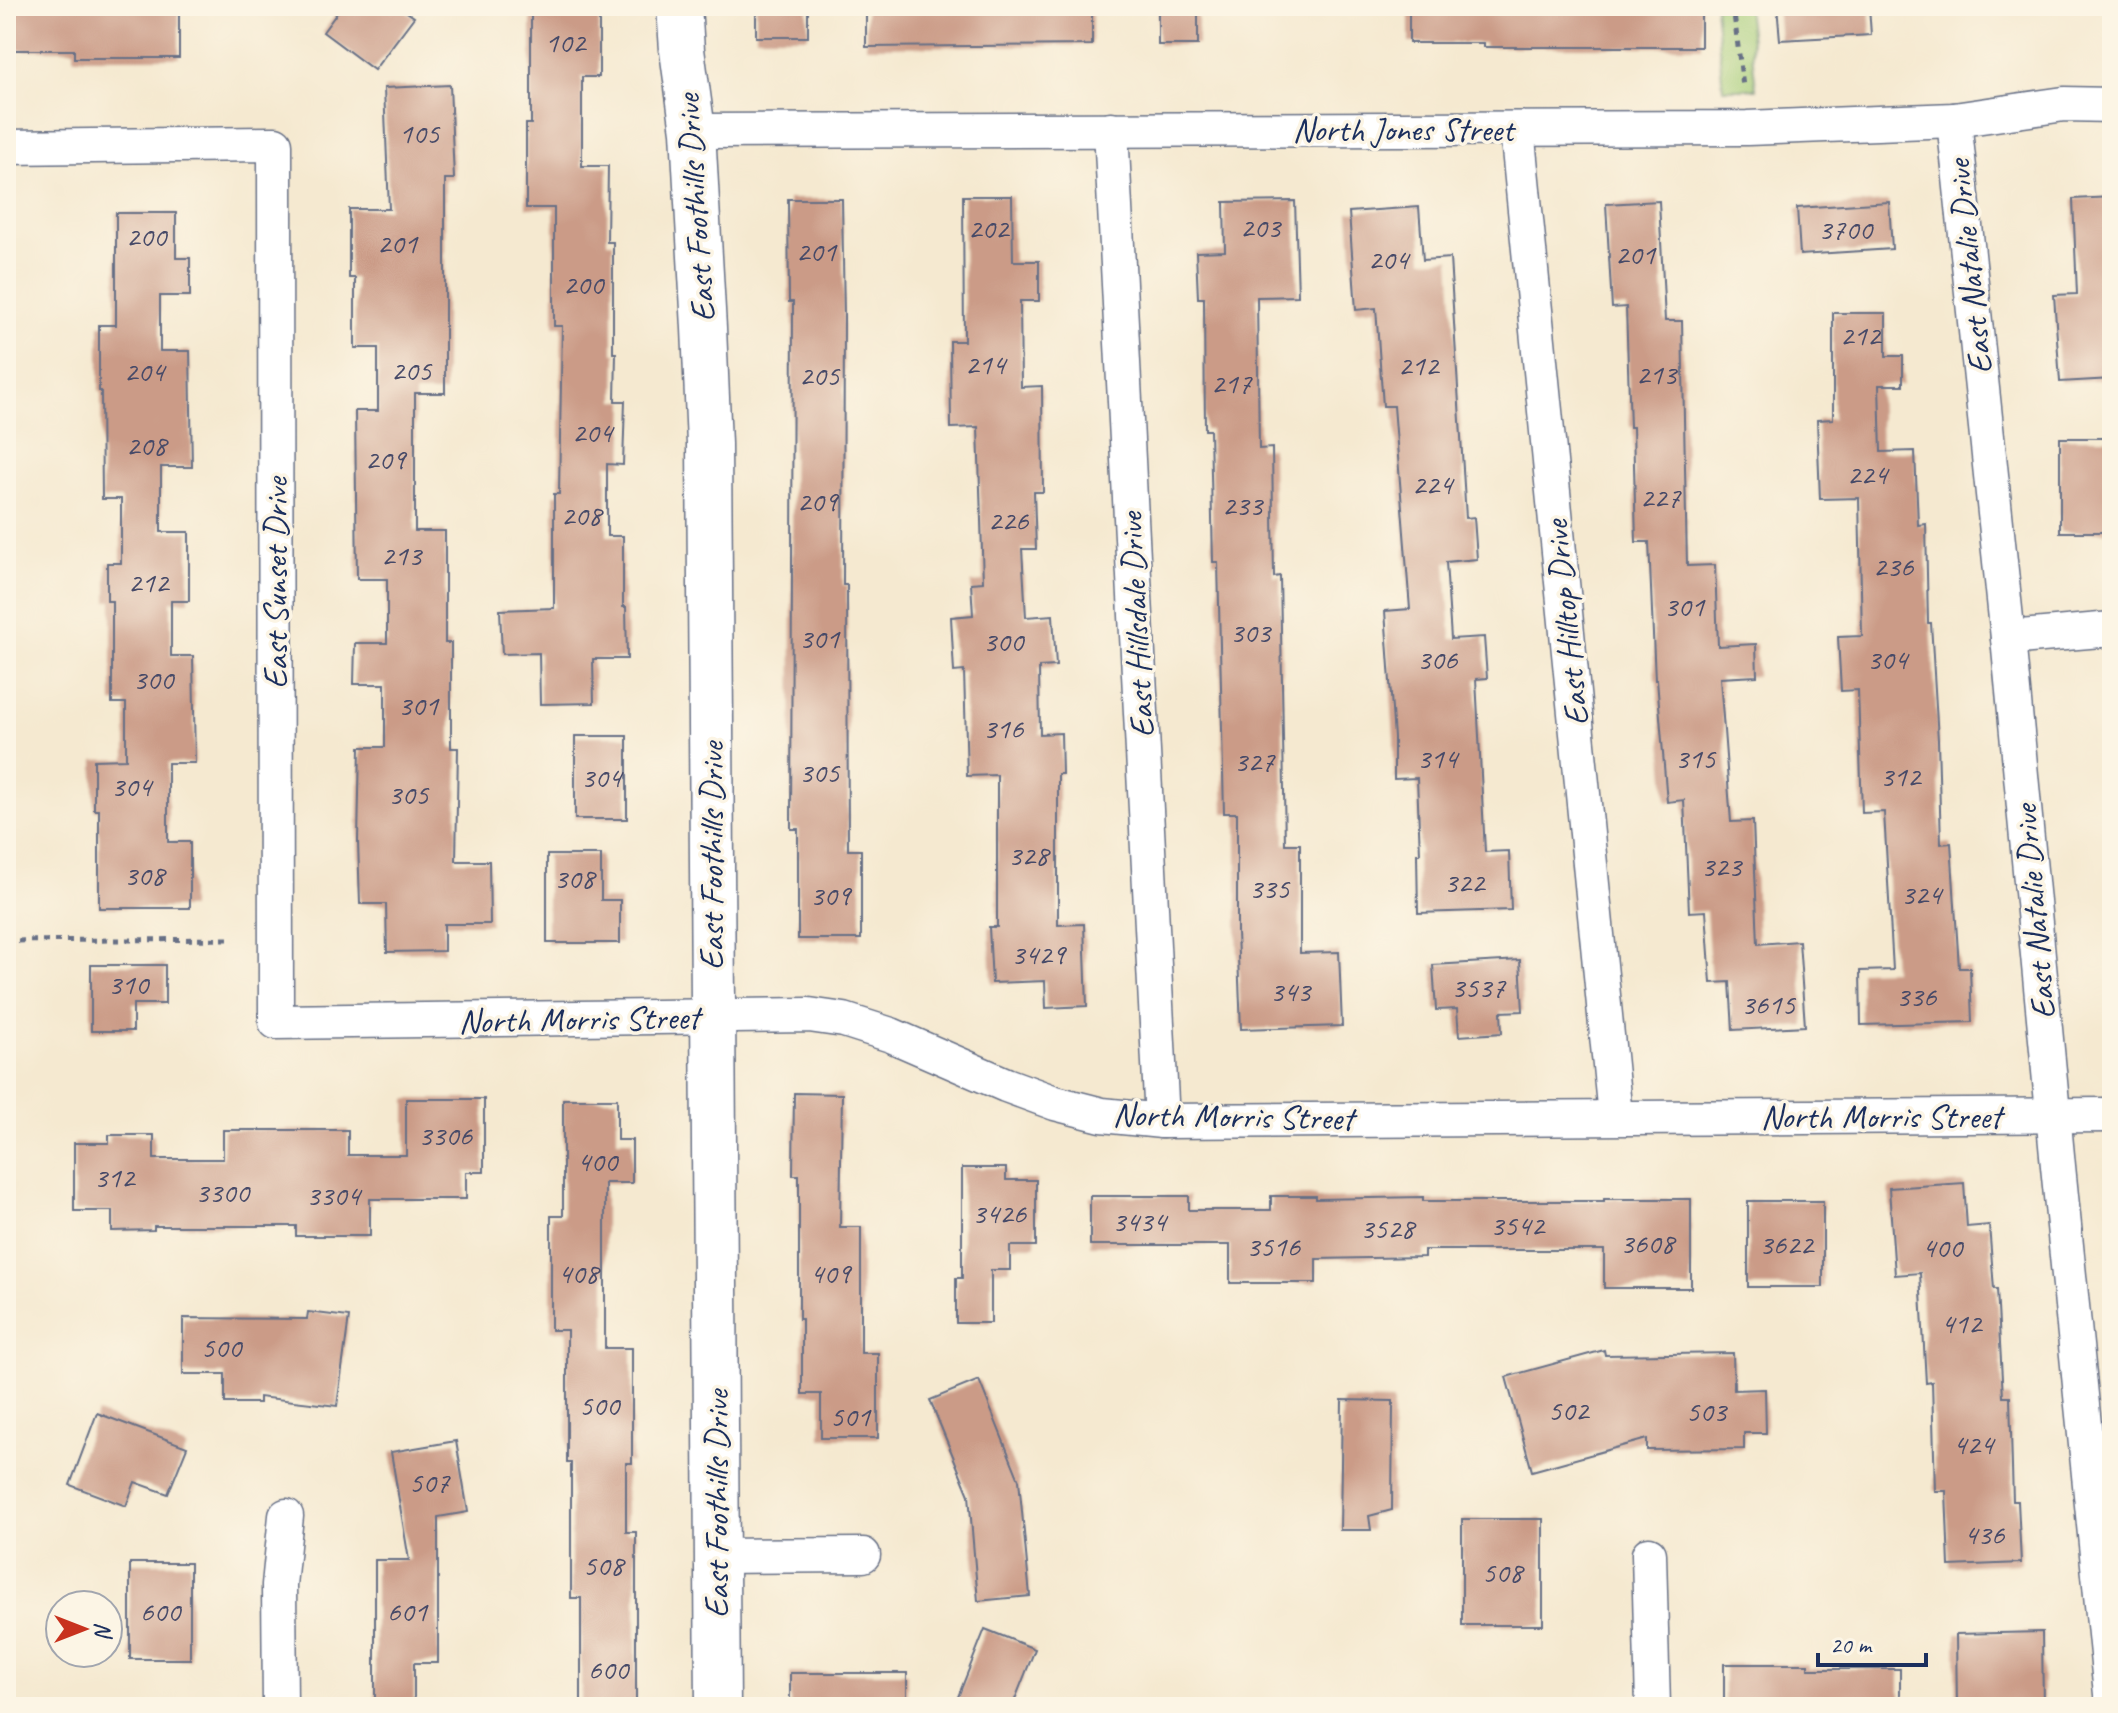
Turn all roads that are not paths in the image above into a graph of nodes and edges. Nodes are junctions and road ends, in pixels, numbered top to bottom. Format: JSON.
{"nodes":[{"id":1,"x":679,"y":6,"type":"edge"},
{"id":2,"x":2112,"y":105,"type":"edge"},
{"id":3,"x":1954,"y":120,"type":"junction"},
{"id":4,"x":1111,"y":129,"type":"junction"},
{"id":5,"x":1517,"y":129,"type":"junction"},
{"id":6,"x":693,"y":131,"type":"junction"},
{"id":7,"x":6,"y":147,"type":"edge"},
{"id":8,"x":2112,"y":629,"type":"edge"},
{"id":9,"x":2008,"y":638,"type":"junction"},
{"id":10,"x":712,"y":1017,"type":"junction"},
{"id":11,"x":276,"y":1022,"type":"joint"},
{"id":12,"x":2053,"y":1115,"type":"junction"},
{"id":13,"x":2112,"y":1115,"type":"edge"},
{"id":14,"x":1615,"y":1116,"type":"junction"},
{"id":15,"x":1162,"y":1121,"type":"junction"},
{"id":16,"x":286,"y":1516,"type":"dead end"},
{"id":17,"x":1649,"y":1554,"type":"dead end"},
{"id":18,"x":863,"y":1555,"type":"dead end"},
{"id":19,"x":716,"y":1556,"type":"junction"},
{"id":20,"x":2112,"y":1704,"type":"edge"},
{"id":21,"x":280,"y":1707,"type":"edge"},
{"id":22,"x":718,"y":1707,"type":"edge"},
{"id":23,"x":1653,"y":1707,"type":"edge"}],
"edges":[{"from":1,"to":6,"type":"street","name":"East Foothills Drive"},
{"from":2,"to":3,"type":"street","name":"North Jones Street"},
{"from":3,"to":5,"type":"street","name":"North Jones Street"},
{"from":3,"to":9,"type":"street","name":"East Natalie Drive"},
{"from":4,"to":5,"type":"street","name":"North Jones Street"},
{"from":4,"to":6,"type":"street","name":"North Jones Street"},
{"from":4,"to":15,"type":"street","name":"East Hillsdale Drive"},
{"from":5,"to":14,"type":"street","name":"East Hilltop Drive"},
{"from":6,"to":10,"type":"street","name":"East Foothills Drive"},
{"from":7,"to":11,"type":"street","name":"East Sunset Drive"},
{"from":8,"to":9,"type":"street"},
{"from":9,"to":12,"type":"street","name":"East Natalie Drive"},
{"from":10,"to":11,"type":"street","name":"North Morris Street"},
{"from":10,"to":15,"type":"street","name":"North Morris Street"},
{"from":10,"to":19,"type":"street","name":"East Foothills Drive"},
{"from":12,"to":13,"type":"street","name":"North Morris Street"},
{"from":12,"to":14,"type":"street","name":"North Morris Street"},
{"from":12,"to":20,"type":"street","name":"East Natalie Drive"},
{"from":14,"to":15,"type":"street","name":"North Morris Street"},
{"from":16,"to":21,"type":"street"},
{"from":17,"to":23,"type":"street"},
{"from":18,"to":19,"type":"street"},
{"from":19,"to":22,"type":"street","name":"East Foothills Drive"}]}
